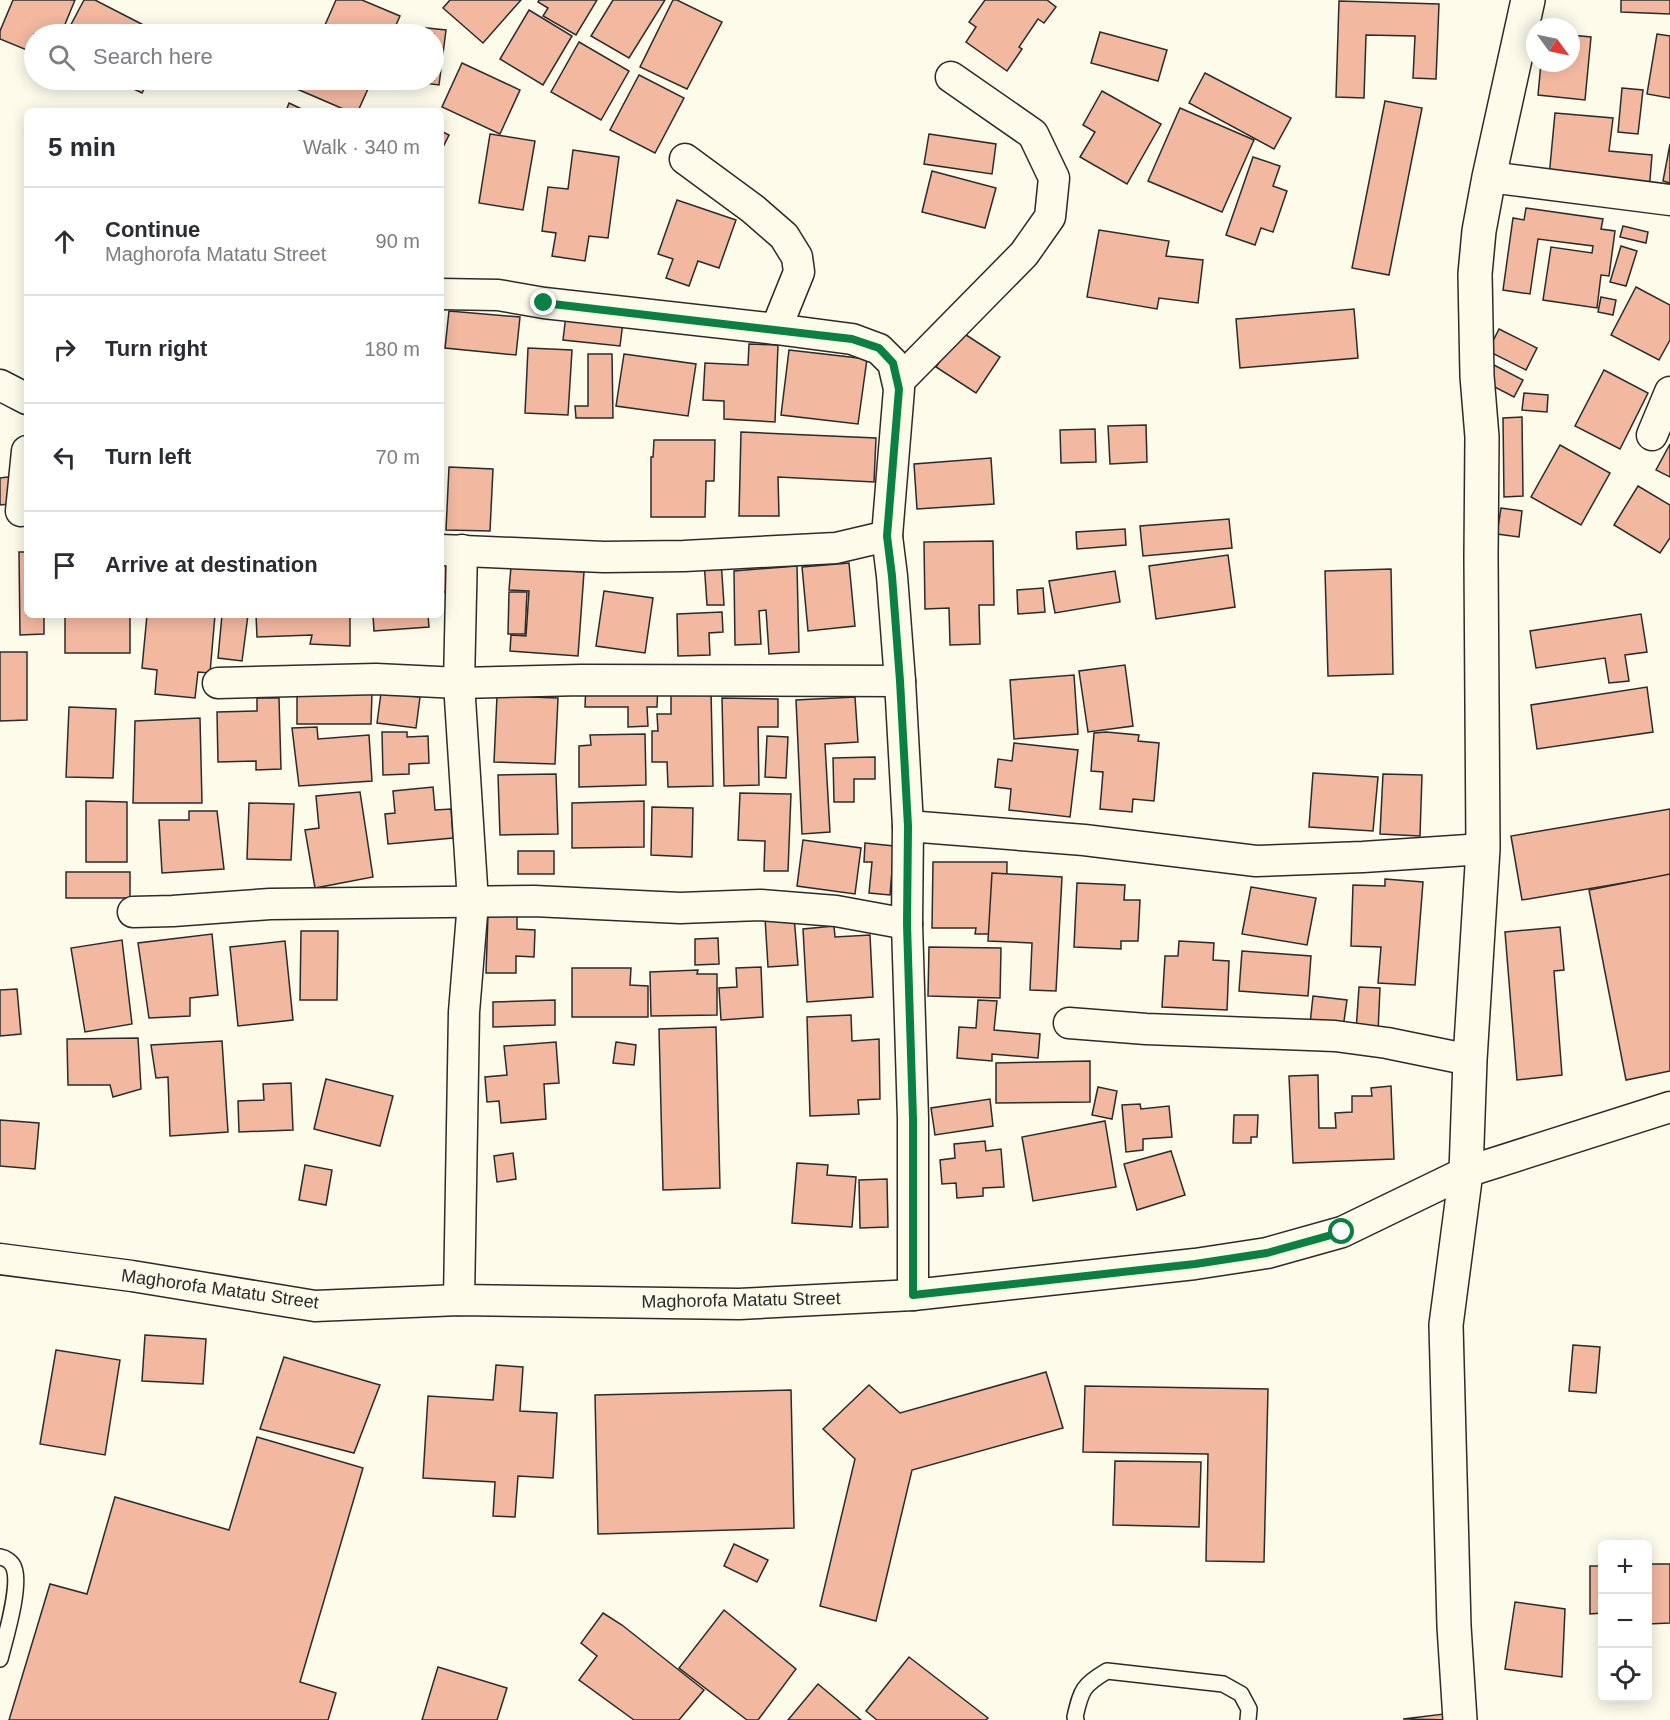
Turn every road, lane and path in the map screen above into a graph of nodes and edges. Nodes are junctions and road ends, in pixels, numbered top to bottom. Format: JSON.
{"nodes":[{"id":1,"x":1528,"y":0,"type":"edge"},
{"id":2,"x":951,"y":77,"type":"dead end"},
{"id":3,"x":685,"y":159,"type":"dead end"},
{"id":4,"x":1489,"y":177,"type":"junction"},
{"id":5,"x":1670,"y":201,"type":"edge"},
{"id":6,"x":444,"y":294,"type":"edge"},
{"id":7,"x":776,"y":329,"type":"junction"},
{"id":8,"x":898,"y":382,"type":"junction"},
{"id":9,"x":0,"y":385,"type":"edge"},
{"id":10,"x":1670,"y":392,"type":"edge"},
{"id":11,"x":24,"y":397,"type":"edge"},
{"id":12,"x":1652,"y":435,"type":"dead end"},
{"id":13,"x":24,"y":481,"type":"edge"},
{"id":14,"x":21,"y":511,"type":"dead end"},
{"id":15,"x":887,"y":536,"type":"junction"},
{"id":16,"x":452,"y":550,"type":"edge"},
{"id":17,"x":900,"y":681,"type":"junction"},
{"id":18,"x":218,"y":683,"type":"dead end"},
{"id":19,"x":459,"y":683,"type":"junction"},
{"id":20,"x":908,"y":826,"type":"junction"},
{"id":21,"x":1483,"y":849,"type":"junction"},
{"id":22,"x":473,"y":902,"type":"junction"},
{"id":23,"x":133,"y":912,"type":"dead end"},
{"id":24,"x":907,"y":924,"type":"junction"},
{"id":25,"x":1069,"y":1023,"type":"dead end"},
{"id":26,"x":1470,"y":1060,"type":"junction"},
{"id":27,"x":1670,"y":1107,"type":"edge"},
{"id":28,"x":1466,"y":1172,"type":"junction"},
{"id":29,"x":0,"y":1259,"type":"edge"},
{"id":30,"x":913,"y":1295,"type":"junction"},
{"id":31,"x":459,"y":1300,"type":"junction"},
{"id":32,"x":0,"y":1557,"type":"edge"},
{"id":33,"x":0,"y":1659,"type":"edge"},
{"id":34,"x":1076,"y":1720,"type":"edge"},
{"id":35,"x":1248,"y":1720,"type":"edge"},
{"id":36,"x":1460,"y":1720,"type":"edge"}],
"edges":[{"from":1,"to":4,"type":"street"},
{"from":2,"to":8,"type":"street"},
{"from":3,"to":7,"type":"street"},
{"from":4,"to":5,"type":"street"},
{"from":4,"to":21,"type":"street"},
{"from":6,"to":7,"type":"street"},
{"from":7,"to":8,"type":"street"},
{"from":8,"to":15,"type":"street"},
{"from":9,"to":11,"type":"street"},
{"from":10,"to":12,"type":"street"},
{"from":13,"to":14,"type":"street"},
{"from":15,"to":16,"type":"street"},
{"from":15,"to":17,"type":"street"},
{"from":16,"to":19,"type":"street"},
{"from":17,"to":19,"type":"street"},
{"from":17,"to":20,"type":"street"},
{"from":18,"to":19,"type":"street"},
{"from":19,"to":22,"type":"street"},
{"from":20,"to":21,"type":"street"},
{"from":20,"to":24,"type":"street"},
{"from":21,"to":26,"type":"street"},
{"from":22,"to":23,"type":"street"},
{"from":22,"to":24,"type":"street"},
{"from":22,"to":31,"type":"street"},
{"from":24,"to":30,"type":"street"},
{"from":25,"to":26,"type":"street"},
{"from":26,"to":28,"type":"street"},
{"from":27,"to":28,"type":"street","name":"Maghorofa Matatu Street"},
{"from":28,"to":30,"type":"street","name":"Maghorofa Matatu Street"},
{"from":28,"to":36,"type":"street"},
{"from":29,"to":31,"type":"street","name":"Maghorofa Matatu Street"},
{"from":30,"to":31,"type":"street","name":"Maghorofa Matatu Street"},
{"from":32,"to":33,"type":"lane"},
{"from":34,"to":35,"type":"lane"}]}
